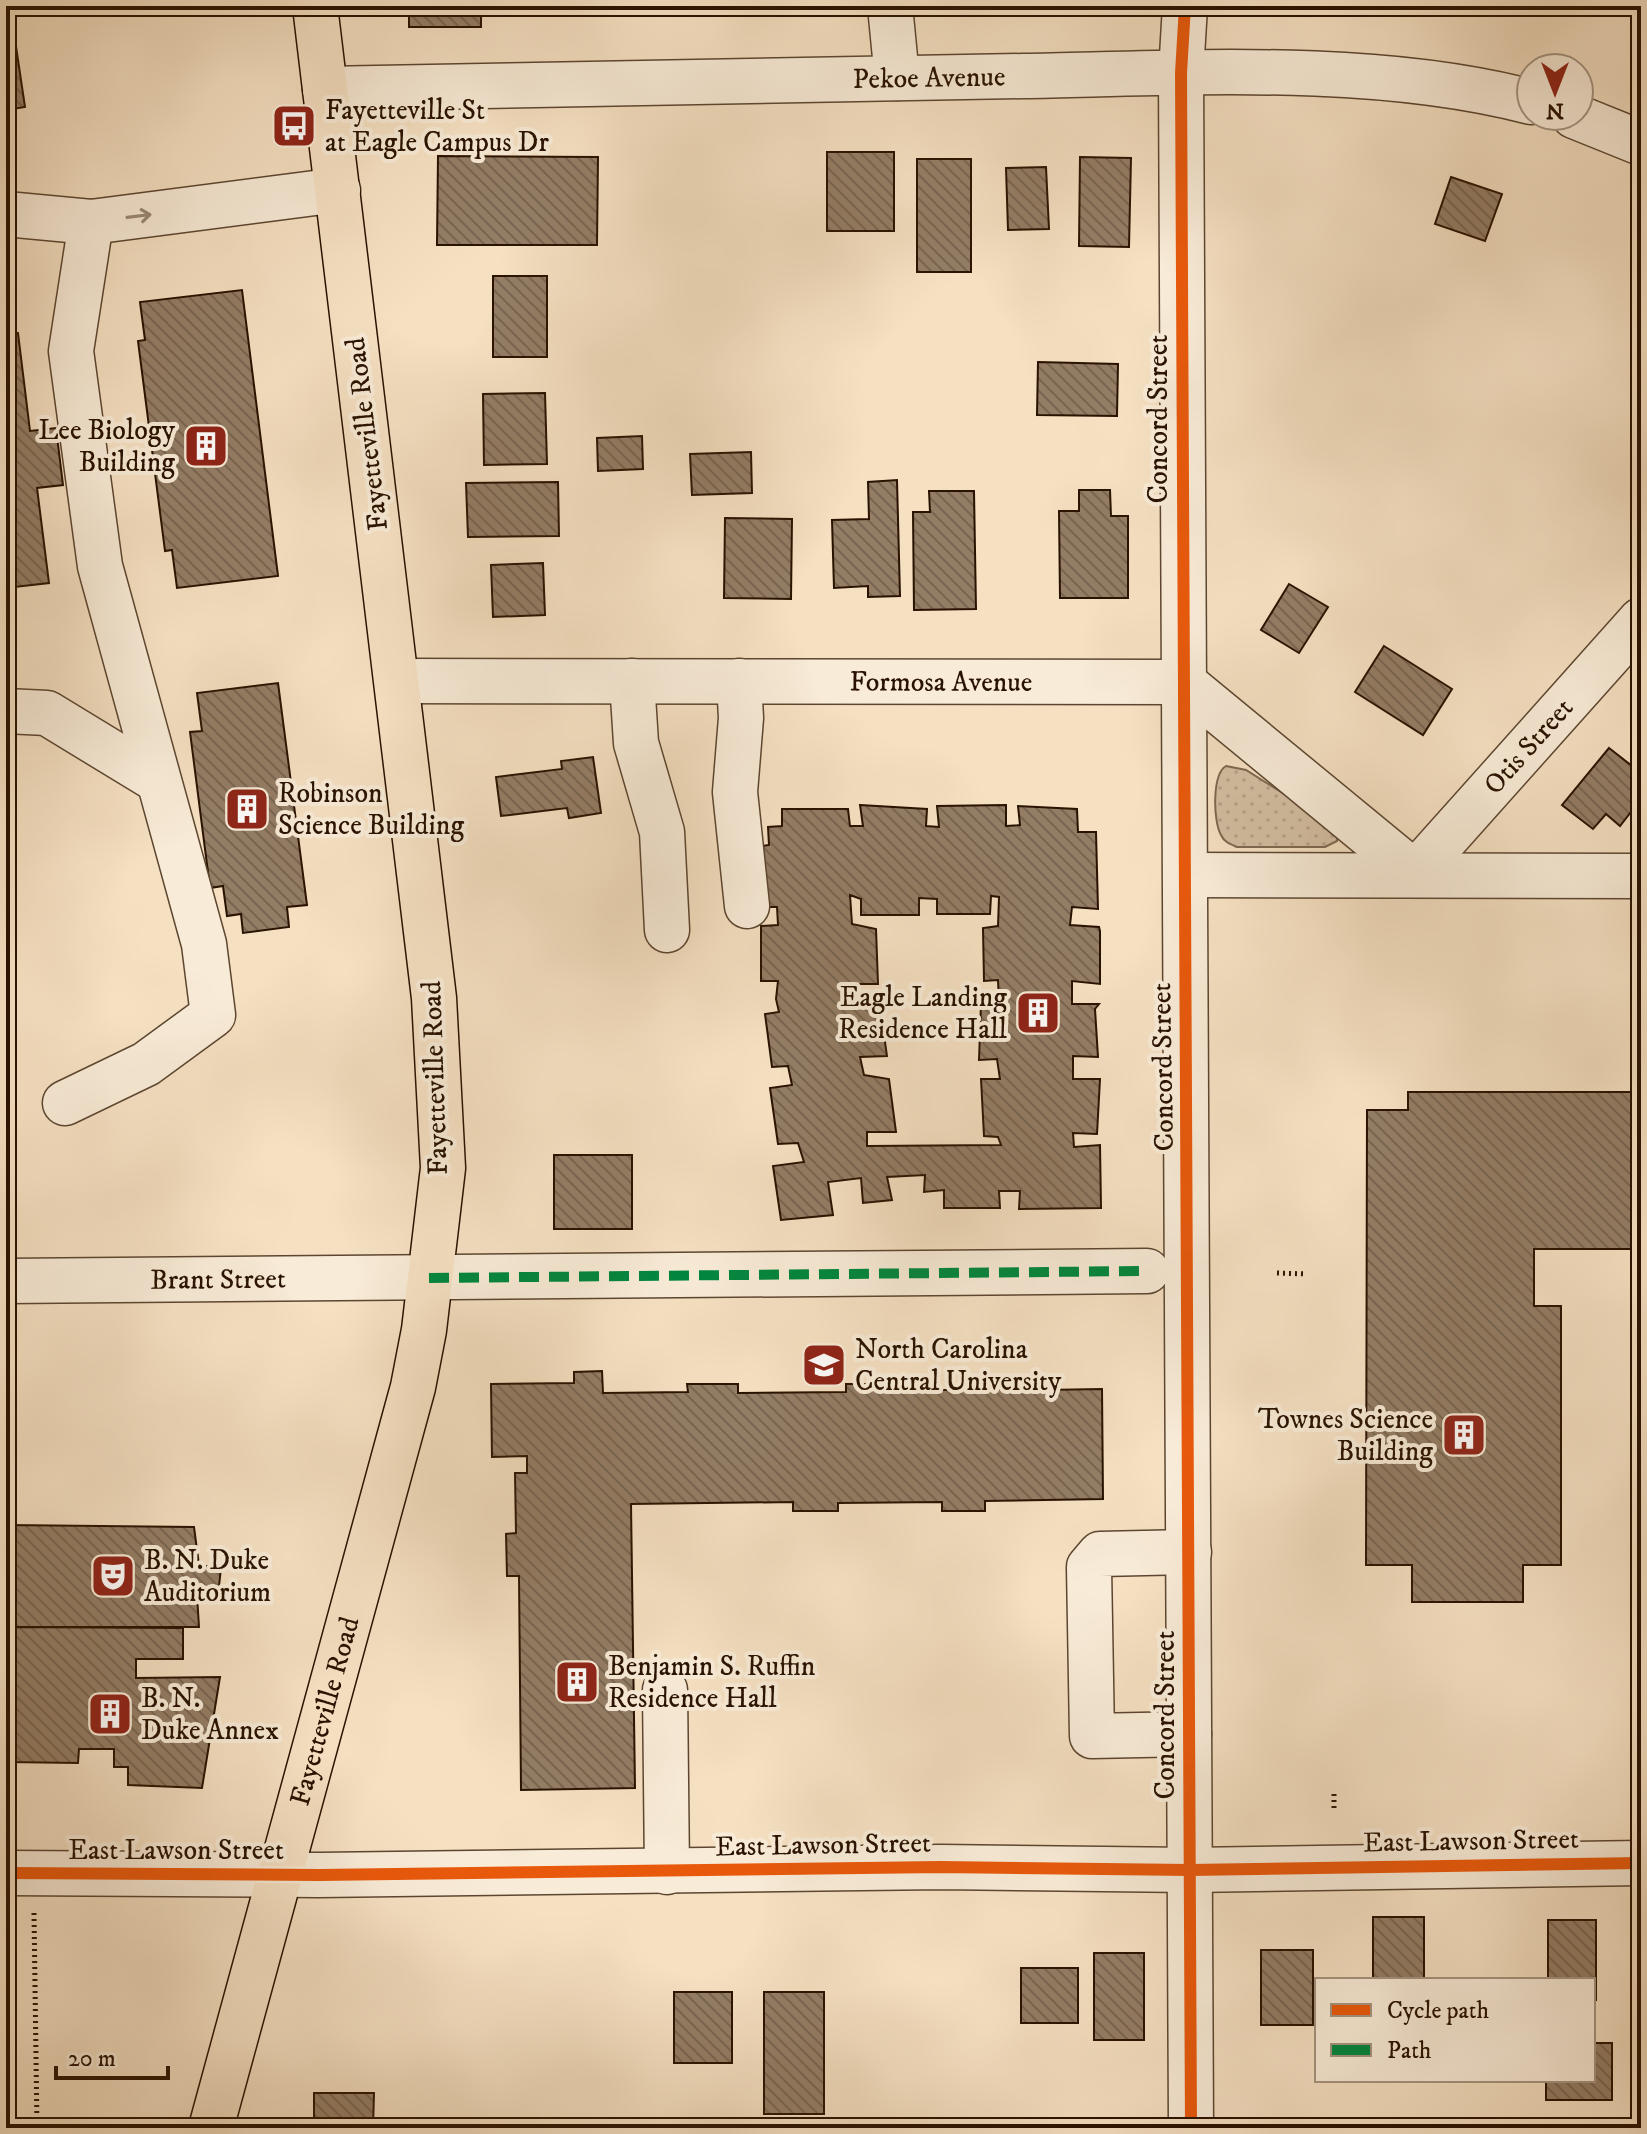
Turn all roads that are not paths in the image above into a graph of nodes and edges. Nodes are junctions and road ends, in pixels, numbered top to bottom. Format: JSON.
{"nodes":[{"id":1,"x":315,"y":6,"type":"edge"},
{"id":2,"x":890,"y":6,"type":"edge"},
{"id":3,"x":1185,"y":6,"type":"edge"},
{"id":4,"x":1181,"y":73,"type":"junction"},
{"id":5,"x":897,"y":78,"type":"junction"},
{"id":6,"x":325,"y":89,"type":"junction"},
{"id":7,"x":1515,"y":98,"type":"edge"},
{"id":8,"x":1595,"y":124,"type":"edge"},
{"id":9,"x":1641,"y":143,"type":"edge"},
{"id":10,"x":338,"y":190,"type":"junction"},
{"id":11,"x":6,"y":214,"type":"edge"},
{"id":12,"x":91,"y":222,"type":"junction"},
{"id":13,"x":1641,"y":620,"type":"edge"},
{"id":14,"x":397,"y":681,"type":"junction"},
{"id":15,"x":632,"y":681,"type":"junction"},
{"id":16,"x":739,"y":681,"type":"junction"},
{"id":17,"x":1183,"y":682,"type":"junction"},
{"id":18,"x":6,"y":711,"type":"edge"},
{"id":19,"x":157,"y":780,"type":"junction"},
{"id":20,"x":1415,"y":873,"type":"junction"},
{"id":21,"x":1186,"y":875,"type":"junction"},
{"id":22,"x":1641,"y":876,"type":"edge"},
{"id":23,"x":747,"y":906,"type":"dead end"},
{"id":24,"x":667,"y":930,"type":"dead end"},
{"id":25,"x":65,"y":1103,"type":"dead end"},
{"id":26,"x":1147,"y":1271,"type":"dead end"},
{"id":27,"x":429,"y":1278,"type":"junction"},
{"id":28,"x":6,"y":1281,"type":"edge"},
{"id":29,"x":1189,"y":1552,"type":"junction"},
{"id":30,"x":665,"y":1690,"type":"dead end"},
{"id":31,"x":1189,"y":1734,"type":"junction"},
{"id":32,"x":1641,"y":1863,"type":"edge"},
{"id":33,"x":1190,"y":1870,"type":"junction"},
{"id":34,"x":667,"y":1872,"type":"junction"},
{"id":35,"x":6,"y":1873,"type":"edge"},
{"id":36,"x":282,"y":1875,"type":"junction"},
{"id":37,"x":211,"y":2128,"type":"edge"},
{"id":38,"x":1191,"y":2128,"type":"edge"}],
"edges":[{"from":1,"to":6,"type":"main road","name":"Fayetteville Road"},
{"from":2,"to":5,"type":"street"},
{"from":3,"to":4,"type":"street","name":"Concord Street"},
{"from":4,"to":5,"type":"street","name":"Pekoe Avenue"},
{"from":4,"to":7,"type":"street","name":"Pekoe Avenue"},
{"from":4,"to":17,"type":"street","name":"Concord Street"},
{"from":5,"to":6,"type":"street","name":"Pekoe Avenue"},
{"from":6,"to":10,"type":"main road","name":"Fayetteville Road"},
{"from":8,"to":9,"type":"street"},
{"from":12,"to":10,"type":"street","one_way":true},
{"from":10,"to":14,"type":"main road","name":"Fayetteville Road"},
{"from":11,"to":12,"type":"street"},
{"from":12,"to":19,"type":"street"},
{"from":13,"to":20,"type":"street","name":"Otis Street"},
{"from":14,"to":15,"type":"street","name":"Formosa Avenue"},
{"from":14,"to":27,"type":"main road","name":"Fayetteville Road"},
{"from":15,"to":16,"type":"street","name":"Formosa Avenue"},
{"from":15,"to":24,"type":"street"},
{"from":16,"to":17,"type":"street","name":"Formosa Avenue"},
{"from":16,"to":23,"type":"street"},
{"from":17,"to":20,"type":"street"},
{"from":17,"to":21,"type":"street","name":"Concord Street"},
{"from":18,"to":19,"type":"street"},
{"from":19,"to":25,"type":"street"},
{"from":20,"to":21,"type":"street"},
{"from":20,"to":22,"type":"street"},
{"from":21,"to":29,"type":"street","name":"Concord Street"},
{"from":26,"to":27,"type":"street","name":"Brant Street"},
{"from":27,"to":28,"type":"street","name":"Brant Street"},
{"from":27,"to":36,"type":"main road","name":"Fayetteville Road"},
{"from":29,"to":31,"type":"street","name":"Concord Street"},
{"from":29,"to":31,"type":"street"},
{"from":30,"to":34,"type":"street"},
{"from":31,"to":33,"type":"street","name":"Concord Street"},
{"from":32,"to":33,"type":"street","name":"East Lawson Street"},
{"from":33,"to":34,"type":"street","name":"East Lawson Street"},
{"from":33,"to":38,"type":"street","name":"Concord Street"},
{"from":34,"to":36,"type":"street","name":"East Lawson Street"},
{"from":35,"to":36,"type":"street","name":"East Lawson Street"},
{"from":36,"to":37,"type":"main road","name":"Fayetteville Road"}]}
